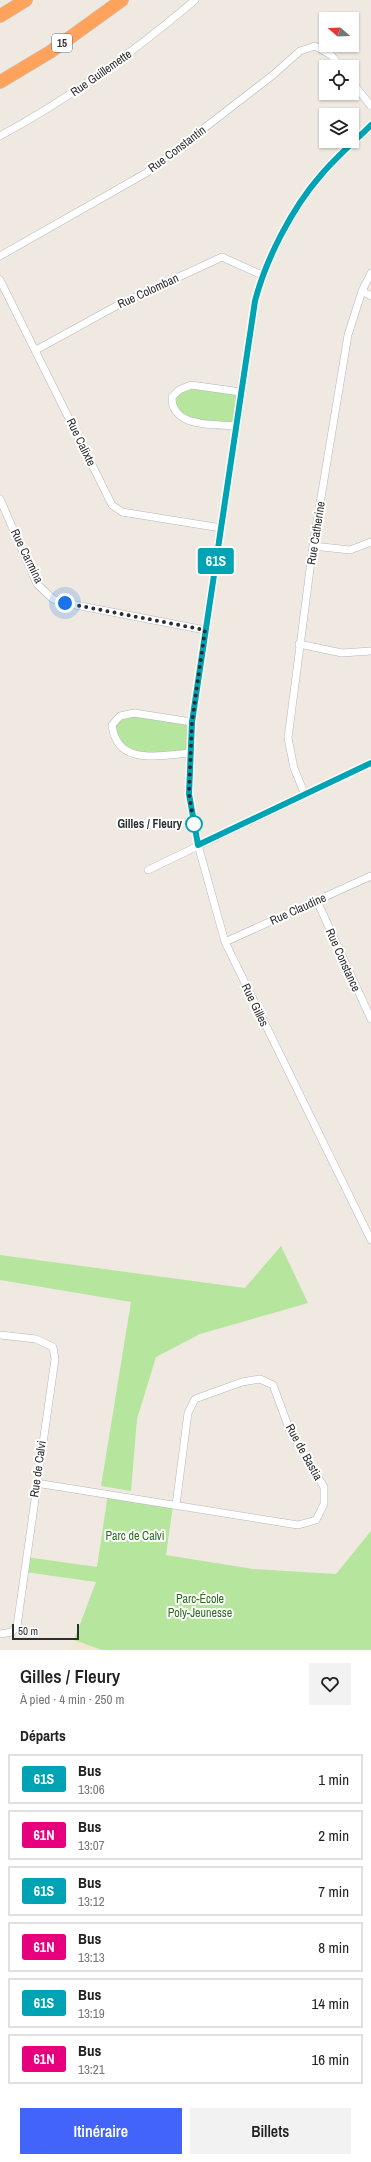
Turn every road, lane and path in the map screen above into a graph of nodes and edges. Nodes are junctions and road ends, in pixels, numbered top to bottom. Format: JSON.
{"nodes":[{"id":1,"x":26,"y":0,"type":"edge"},
{"id":2,"x":122,"y":0,"type":"edge"},
{"id":3,"x":195,"y":0,"type":"edge"},
{"id":4,"x":0,"y":16,"type":"edge"},
{"id":5,"x":335,"y":60,"type":"edge"},
{"id":6,"x":0,"y":82,"type":"edge"},
{"id":7,"x":359,"y":91,"type":"edge"},
{"id":8,"x":371,"y":106,"type":"edge"},
{"id":9,"x":371,"y":125,"type":"edge"},
{"id":10,"x":0,"y":136,"type":"edge"},
{"id":11,"x":0,"y":256,"type":"edge"},
{"id":12,"x":371,"y":273,"type":"edge"},
{"id":13,"x":262,"y":275,"type":"junction"},
{"id":14,"x":0,"y":280,"type":"edge"},
{"id":15,"x":362,"y":291,"type":"junction"},
{"id":16,"x":371,"y":296,"type":"edge"},
{"id":17,"x":36,"y":350,"type":"junction"},
{"id":18,"x":241,"y":392,"type":"junction"},
{"id":19,"x":236,"y":426,"type":"junction"},
{"id":20,"x":0,"y":499,"type":"edge"},
{"id":21,"x":221,"y":528,"type":"junction"},
{"id":22,"x":371,"y":542,"type":"edge"},
{"id":23,"x":313,"y":546,"type":"junction"},
{"id":24,"x":205,"y":630,"type":"junction"},
{"id":25,"x":299,"y":644,"type":"junction"},
{"id":26,"x":371,"y":651,"type":"edge"},
{"id":27,"x":192,"y":722,"type":"junction"},
{"id":28,"x":191,"y":754,"type":"junction"},
{"id":29,"x":371,"y":763,"type":"edge"},
{"id":30,"x":305,"y":795,"type":"junction"},
{"id":31,"x":198,"y":845,"type":"junction"},
{"id":32,"x":148,"y":870,"type":"dead end"},
{"id":33,"x":371,"y":876,"type":"edge"},
{"id":34,"x":317,"y":901,"type":"junction"},
{"id":35,"x":225,"y":942,"type":"junction"},
{"id":36,"x":371,"y":1019,"type":"edge"},
{"id":37,"x":371,"y":1240,"type":"edge"},
{"id":38,"x":0,"y":1335,"type":"edge"},
{"id":39,"x":36,"y":1483,"type":"junction"},
{"id":40,"x":176,"y":1505,"type":"junction"},
{"id":41,"x":0,"y":1634,"type":"edge"}],
"edges":[{"from":1,"to":4,"type":"highway"},
{"from":2,"to":6,"type":"highway","number":"15"},
{"from":3,"to":10,"type":"street","name":"Rue Guillemette"},
{"from":5,"to":11,"type":"street","name":"Rue Constantin"},
{"from":7,"to":8,"type":"street"},
{"from":9,"to":13,"type":"street","name":"Rue Gilles"},
{"from":12,"to":15,"type":"street","name":"Rue Catherine"},
{"from":13,"to":17,"type":"street","name":"Rue Colomban"},
{"from":13,"to":18,"type":"street","name":"Rue Gilles"},
{"from":14,"to":17,"type":"street","name":"Rue Calixte"},
{"from":15,"to":16,"type":"street"},
{"from":15,"to":23,"type":"street","name":"Rue Catherine"},
{"from":17,"to":21,"type":"street","name":"Rue Calixte"},
{"from":18,"to":19,"type":"street","name":"Rue Gilles"},
{"from":18,"to":19,"type":"street"},
{"from":19,"to":21,"type":"street","name":"Rue Gilles"},
{"from":20,"to":24,"type":"street","name":"Rue Carmina"},
{"from":21,"to":24,"type":"street","name":"Rue Gilles"},
{"from":22,"to":23,"type":"street"},
{"from":23,"to":25,"type":"street","name":"Rue Catherine"},
{"from":24,"to":27,"type":"street","name":"Rue Gilles"},
{"from":25,"to":26,"type":"street"},
{"from":25,"to":30,"type":"street","name":"Rue Catherine"},
{"from":27,"to":28,"type":"street","name":"Rue Gilles"},
{"from":27,"to":28,"type":"street"},
{"from":28,"to":31,"type":"street","name":"Rue Gilles"},
{"from":29,"to":30,"type":"street"},
{"from":30,"to":31,"type":"street"},
{"from":31,"to":32,"type":"street"},
{"from":31,"to":35,"type":"street","name":"Rue Gilles"},
{"from":33,"to":34,"type":"street","name":"Rue Claudine"},
{"from":34,"to":35,"type":"street","name":"Rue Claudine"},
{"from":34,"to":36,"type":"street","name":"Rue Constance"},
{"from":35,"to":37,"type":"street","name":"Rue Gilles"},
{"from":38,"to":39,"type":"street","name":"Rue de Calvi"},
{"from":39,"to":40,"type":"street","name":"Rue de Bastia"},
{"from":39,"to":41,"type":"street","name":"Rue de Calvi"},
{"from":40,"to":40,"type":"street","name":"Rue de Bastia"}]}
